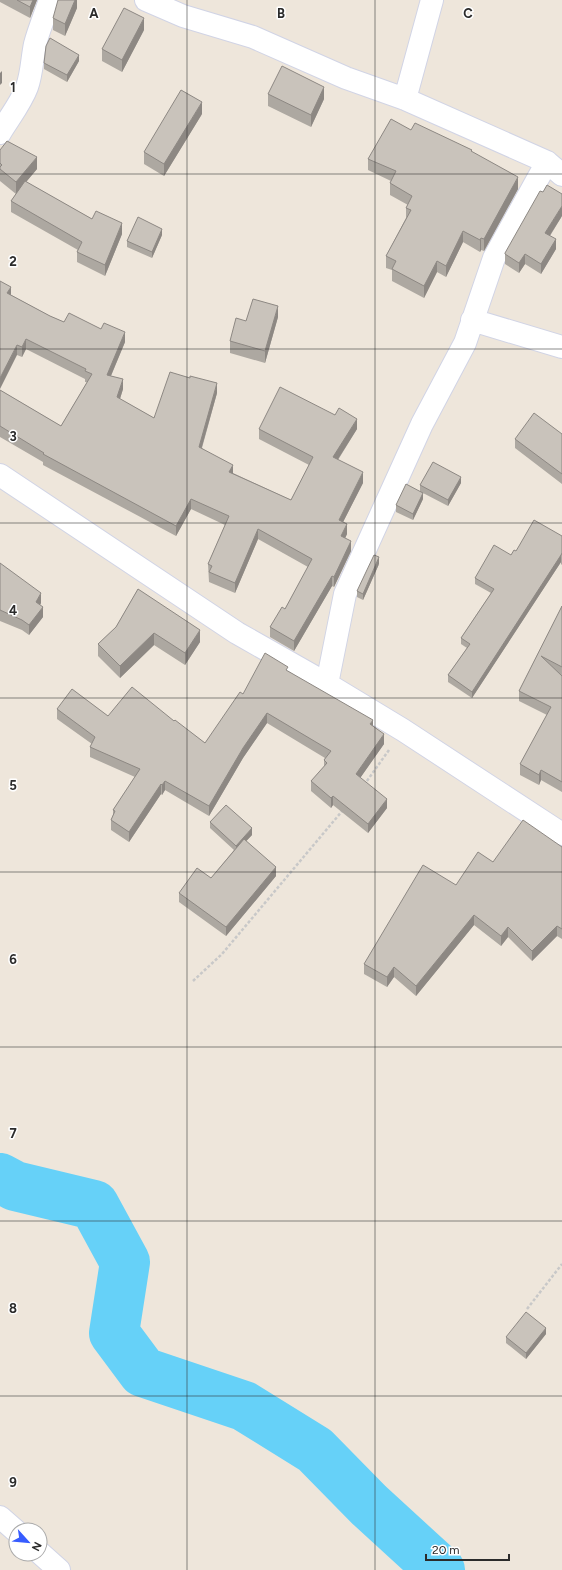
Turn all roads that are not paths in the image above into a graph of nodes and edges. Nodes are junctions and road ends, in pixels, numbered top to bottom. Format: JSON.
{"nodes":[{"id":1,"x":50,"y":0,"type":"edge"},
{"id":2,"x":146,"y":0,"type":"edge"},
{"id":3,"x":432,"y":0,"type":"edge"},
{"id":4,"x":405,"y":99,"type":"junction"},
{"id":5,"x":0,"y":133,"type":"edge"},
{"id":6,"x":555,"y":168,"type":"edge"},
{"id":7,"x":472,"y":320,"type":"junction"},
{"id":8,"x":562,"y":347,"type":"edge"},
{"id":9,"x":0,"y":475,"type":"edge"},
{"id":10,"x":327,"y":684,"type":"junction"},
{"id":11,"x":562,"y":834,"type":"edge"},
{"id":12,"x":0,"y":1517,"type":"edge"},
{"id":13,"x":8,"y":1524,"type":"edge"},
{"id":14,"x":48,"y":1560,"type":"edge"},
{"id":15,"x":59,"y":1570,"type":"edge"}],
"edges":[{"from":1,"to":5,"type":"street"},
{"from":2,"to":4,"type":"street"},
{"from":3,"to":4,"type":"street"},
{"from":4,"to":6,"type":"street"},
{"from":6,"to":7,"type":"street"},
{"from":7,"to":8,"type":"street"},
{"from":7,"to":10,"type":"street"},
{"from":9,"to":10,"type":"street"},
{"from":10,"to":11,"type":"street"},
{"from":12,"to":13,"type":"street"},
{"from":14,"to":15,"type":"street"}]}
